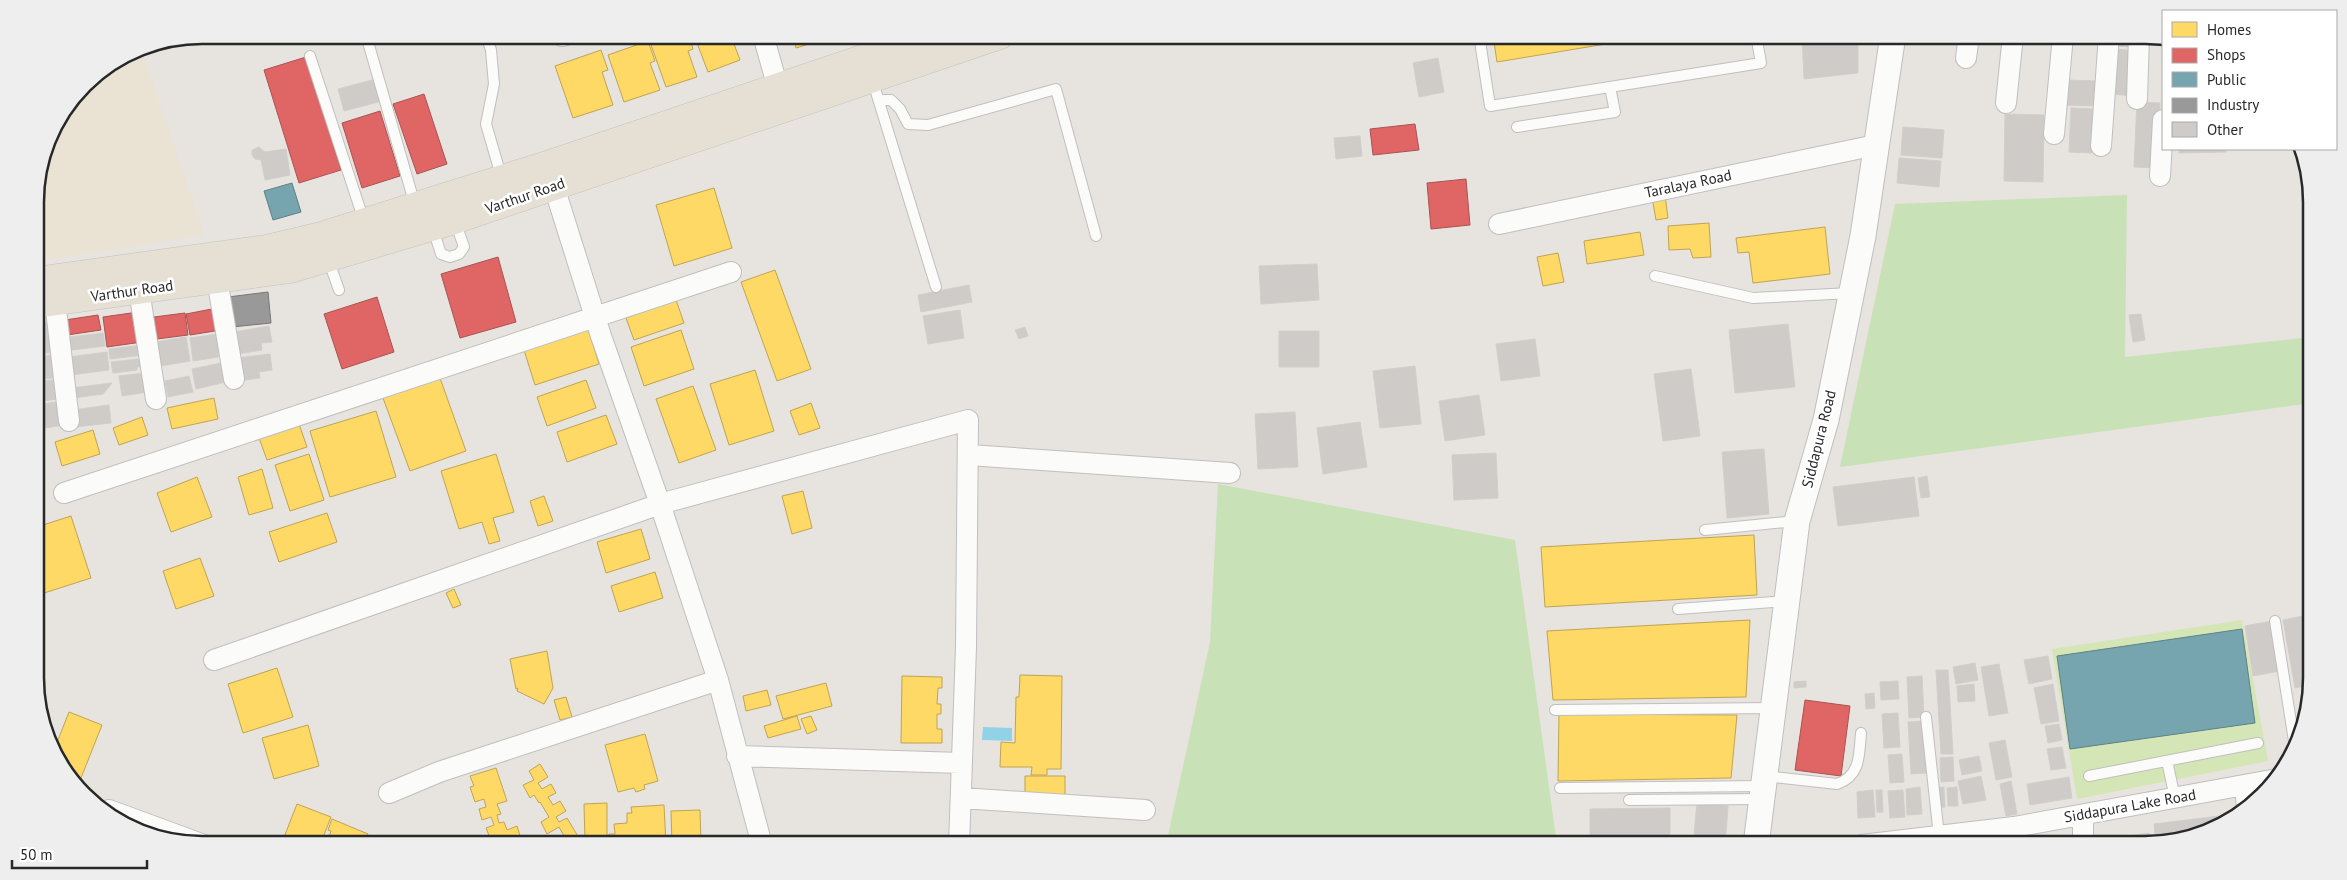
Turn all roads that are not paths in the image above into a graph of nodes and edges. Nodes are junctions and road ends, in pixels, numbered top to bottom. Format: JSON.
{"nodes":[{"id":1,"x":369,"y":44,"type":"edge"},
{"id":2,"x":489,"y":44,"type":"edge"},
{"id":3,"x":766,"y":44,"type":"edge"},
{"id":4,"x":908,"y":44,"type":"edge"},
{"id":5,"x":979,"y":44,"type":"edge"},
{"id":6,"x":1480,"y":44,"type":"edge"},
{"id":7,"x":1758,"y":44,"type":"edge"},
{"id":8,"x":1891,"y":44,"type":"edge"},
{"id":9,"x":1968,"y":44,"type":"edge"},
{"id":10,"x":2012,"y":44,"type":"edge"},
{"id":11,"x":2062,"y":44,"type":"edge"},
{"id":12,"x":2107,"y":44,"type":"edge"},
{"id":13,"x":2139,"y":44,"type":"edge"},
{"id":14,"x":310,"y":56,"type":"dead end"},
{"id":15,"x":1966,"y":58,"type":"dead end"},
{"id":16,"x":1610,"y":87,"type":"junction"},
{"id":17,"x":778,"y":88,"type":"junction"},
{"id":18,"x":875,"y":89,"type":"junction"},
{"id":19,"x":2137,"y":99,"type":"dead end"},
{"id":20,"x":2006,"y":103,"type":"dead end"},
{"id":21,"x":1516,"y":127,"type":"dead end"},
{"id":22,"x":2054,"y":134,"type":"dead end"},
{"id":23,"x":2162,"y":139,"type":"edge"},
{"id":24,"x":1876,"y":145,"type":"junction"},
{"id":25,"x":2101,"y":146,"type":"dead end"},
{"id":26,"x":550,"y":176,"type":"junction"},
{"id":27,"x":2160,"y":176,"type":"dead end"},
{"id":28,"x":502,"y":180,"type":"junction"},
{"id":29,"x":415,"y":206,"type":"junction"},
{"id":30,"x":364,"y":222,"type":"junction"},
{"id":31,"x":1500,"y":224,"type":"dead end"},
{"id":32,"x":1096,"y":236,"type":"dead end"},
{"id":33,"x":328,"y":258,"type":"junction"},
{"id":34,"x":731,"y":272,"type":"dead end"},
{"id":35,"x":1655,"y":276,"type":"dead end"},
{"id":36,"x":218,"y":279,"type":"junction"},
{"id":37,"x":44,"y":280,"type":"edge"},
{"id":38,"x":936,"y":287,"type":"dead end"},
{"id":39,"x":139,"y":290,"type":"junction"},
{"id":40,"x":340,"y":290,"type":"dead end"},
{"id":41,"x":1852,"y":293,"type":"junction"},
{"id":42,"x":45,"y":303,"type":"edge"},
{"id":43,"x":594,"y":315,"type":"junction"},
{"id":44,"x":234,"y":379,"type":"dead end"},
{"id":45,"x":156,"y":399,"type":"dead end"},
{"id":46,"x":69,"y":421,"type":"dead end"},
{"id":47,"x":970,"y":455,"type":"junction"},
{"id":48,"x":1230,"y":473,"type":"dead end"},
{"id":49,"x":64,"y":493,"type":"dead end"},
{"id":50,"x":660,"y":504,"type":"junction"},
{"id":51,"x":1797,"y":521,"type":"junction"},
{"id":52,"x":1705,"y":530,"type":"dead end"},
{"id":53,"x":1788,"y":601,"type":"junction"},
{"id":54,"x":1678,"y":609,"type":"dead end"},
{"id":55,"x":2275,"y":621,"type":"dead end"},
{"id":56,"x":214,"y":660,"type":"dead end"},
{"id":57,"x":718,"y":680,"type":"junction"},
{"id":58,"x":1775,"y":708,"type":"junction"},
{"id":59,"x":1555,"y":710,"type":"dead end"},
{"id":60,"x":1926,"y":717,"type":"dead end"},
{"id":61,"x":1861,"y":732,"type":"dead end"},
{"id":62,"x":2293,"y":734,"type":"edge"},
{"id":63,"x":2258,"y":743,"type":"dead end"},
{"id":64,"x":737,"y":756,"type":"junction"},
{"id":65,"x":2167,"y":761,"type":"junction"},
{"id":66,"x":961,"y":763,"type":"junction"},
{"id":67,"x":2089,"y":776,"type":"dead end"},
{"id":68,"x":2263,"y":782,"type":"edge"},
{"id":69,"x":2245,"y":785,"type":"junction"},
{"id":70,"x":1764,"y":787,"type":"junction"},
{"id":71,"x":1560,"y":788,"type":"dead end"},
{"id":72,"x":388,"y":793,"type":"dead end"},
{"id":73,"x":960,"y":798,"type":"junction"},
{"id":74,"x":2175,"y":798,"type":"junction"},
{"id":75,"x":2247,"y":798,"type":"edge"},
{"id":76,"x":1629,"y":800,"type":"dead end"},
{"id":77,"x":1145,"y":810,"type":"dead end"},
{"id":78,"x":124,"y":815,"type":"edge"},
{"id":79,"x":2083,"y":815,"type":"junction"},
{"id":80,"x":172,"y":833,"type":"edge"},
{"id":81,"x":759,"y":836,"type":"edge"},
{"id":82,"x":960,"y":836,"type":"edge"},
{"id":83,"x":1757,"y":836,"type":"edge"},
{"id":84,"x":1939,"y":836,"type":"joint"},
{"id":85,"x":2083,"y":836,"type":"edge"}],
"edges":[{"from":1,"to":29,"type":"lane"},
{"from":2,"to":28,"type":"lane"},
{"from":3,"to":17,"type":"street"},
{"from":4,"to":17,"type":"main road","name":"Varthur Road"},
{"from":5,"to":18,"type":"main road","name":"Varthur Road"},
{"from":6,"to":16,"type":"lane"},
{"from":7,"to":16,"type":"lane"},
{"from":8,"to":24,"type":"street","name":"Siddapura Road"},
{"from":9,"to":15,"type":"street"},
{"from":10,"to":20,"type":"street"},
{"from":11,"to":22,"type":"street"},
{"from":12,"to":25,"type":"street"},
{"from":13,"to":19,"type":"street"},
{"from":14,"to":30,"type":"lane"},
{"from":16,"to":21,"type":"lane"},
{"from":17,"to":26,"type":"main road","name":"Varthur Road"},
{"from":18,"to":26,"type":"main road","name":"Varthur Road"},
{"from":18,"to":32,"type":"lane"},
{"from":18,"to":38,"type":"lane"},
{"from":23,"to":27,"type":"street"},
{"from":24,"to":31,"type":"street","name":"Taralaya Road"},
{"from":24,"to":41,"type":"street","name":"Siddapura Road"},
{"from":26,"to":28,"type":"main road","name":"Varthur Road"},
{"from":26,"to":33,"type":"main road","name":"Varthur Road"},
{"from":26,"to":43,"type":"street"},
{"from":28,"to":29,"type":"main road","name":"Varthur Road"},
{"from":29,"to":30,"type":"main road","name":"Varthur Road"},
{"from":30,"to":37,"type":"main road","name":"Varthur Road"},
{"from":33,"to":36,"type":"main road","name":"Varthur Road"},
{"from":33,"to":40,"type":"lane"},
{"from":34,"to":43,"type":"street"},
{"from":35,"to":41,"type":"lane"},
{"from":36,"to":39,"type":"main road","name":"Varthur Road"},
{"from":36,"to":44,"type":"street"},
{"from":39,"to":42,"type":"main road","name":"Varthur Road"},
{"from":39,"to":45,"type":"street"},
{"from":41,"to":51,"type":"street","name":"Siddapura Road"},
{"from":42,"to":46,"type":"street"},
{"from":43,"to":49,"type":"street"},
{"from":43,"to":50,"type":"street"},
{"from":47,"to":48,"type":"street"},
{"from":47,"to":50,"type":"street"},
{"from":47,"to":66,"type":"street"},
{"from":50,"to":56,"type":"street"},
{"from":50,"to":57,"type":"street"},
{"from":51,"to":52,"type":"lane"},
{"from":51,"to":53,"type":"street","name":"Siddapura Road"},
{"from":53,"to":54,"type":"lane"},
{"from":53,"to":58,"type":"street","name":"Siddapura Road"},
{"from":55,"to":62,"type":"lane"},
{"from":57,"to":64,"type":"street"},
{"from":57,"to":72,"type":"street"},
{"from":58,"to":59,"type":"lane"},
{"from":58,"to":70,"type":"street","name":"Siddapura Road"},
{"from":60,"to":84,"type":"lane"},
{"from":61,"to":70,"type":"lane"},
{"from":63,"to":65,"type":"lane"},
{"from":64,"to":66,"type":"street"},
{"from":64,"to":81,"type":"street"},
{"from":65,"to":67,"type":"lane"},
{"from":65,"to":74,"type":"lane"},
{"from":66,"to":73,"type":"street"},
{"from":68,"to":69,"type":"street","name":"Siddapura Lake Road"},
{"from":69,"to":74,"type":"street","name":"Siddapura Lake Road"},
{"from":69,"to":75,"type":"street"},
{"from":70,"to":71,"type":"lane"},
{"from":70,"to":76,"type":"lane"},
{"from":70,"to":83,"type":"street","name":"Siddapura Road"},
{"from":73,"to":77,"type":"street"},
{"from":73,"to":82,"type":"street"},
{"from":74,"to":79,"type":"street","name":"Siddapura Lake Road"},
{"from":78,"to":80,"type":"street"},
{"from":79,"to":84,"type":"street","name":"Siddapura Lake Road"},
{"from":79,"to":85,"type":"street"}]}
